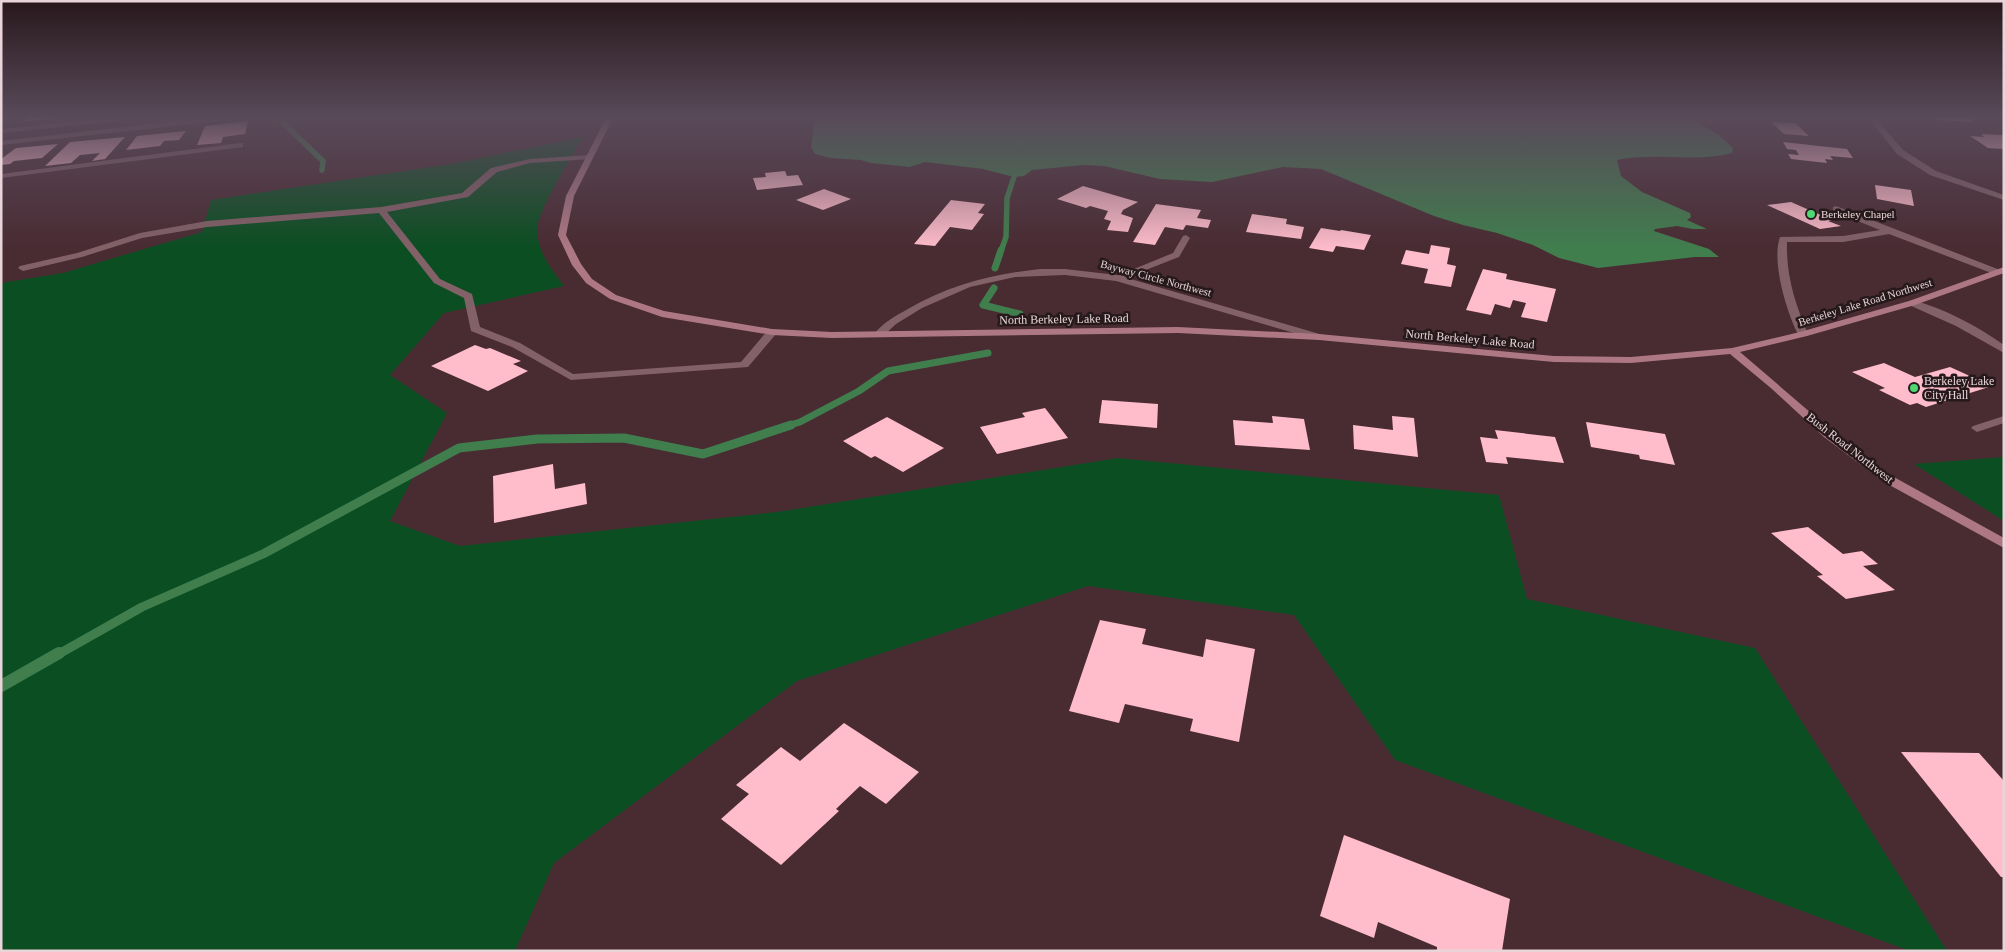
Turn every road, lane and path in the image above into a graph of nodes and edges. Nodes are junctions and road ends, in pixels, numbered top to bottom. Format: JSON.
{"nodes":[{"id":1,"x":117,"y":160,"type":"edge"},
{"id":2,"x":538,"y":160,"type":"edge"},
{"id":3,"x":586,"y":160,"type":"edge"},
{"id":4,"x":1913,"y":160,"type":"edge"},
{"id":5,"x":1,"y":176,"type":"edge"},
{"id":6,"x":2004,"y":198,"type":"edge"},
{"id":7,"x":1836,"y":209,"type":"dead end"},
{"id":8,"x":381,"y":210,"type":"junction"},
{"id":9,"x":1890,"y":230,"type":"junction"},
{"id":10,"x":1186,"y":238,"type":"dead end"},
{"id":11,"x":23,"y":268,"type":"dead end"},
{"id":12,"x":2000,"y":271,"type":"edge"},
{"id":13,"x":1117,"y":278,"type":"junction"},
{"id":14,"x":1912,"y":303,"type":"junction"},
{"id":15,"x":772,"y":332,"type":"junction"},
{"id":16,"x":878,"y":334,"type":"junction"},
{"id":17,"x":1803,"y":334,"type":"junction"},
{"id":18,"x":1319,"y":337,"type":"junction"},
{"id":19,"x":2004,"y":350,"type":"edge"},
{"id":20,"x":1732,"y":351,"type":"junction"},
{"id":21,"x":2004,"y":419,"type":"edge"},
{"id":22,"x":1977,"y":428,"type":"dead end"},
{"id":23,"x":2004,"y":544,"type":"edge"}],
"edges":[{"from":1,"to":5,"type":"street"},
{"from":2,"to":8,"type":"street"},
{"from":3,"to":15,"type":"street","name":"North Berkeley Lake Road"},
{"from":4,"to":6,"type":"street"},
{"from":7,"to":9,"type":"street"},
{"from":8,"to":11,"type":"street"},
{"from":8,"to":15,"type":"street"},
{"from":9,"to":12,"type":"street"},
{"from":9,"to":17,"type":"street"},
{"from":10,"to":13,"type":"street"},
{"from":12,"to":14,"type":"street","name":"Berkeley Lake Road Northwest"},
{"from":13,"to":16,"type":"street","name":"Bayway Circle Northwest"},
{"from":13,"to":18,"type":"street","name":"Bayway Circle Northwest"},
{"from":14,"to":17,"type":"street","name":"Berkeley Lake Road Northwest"},
{"from":14,"to":19,"type":"street"},
{"from":15,"to":16,"type":"street","name":"North Berkeley Lake Road"},
{"from":16,"to":18,"type":"street","name":"North Berkeley Lake Road"},
{"from":17,"to":20,"type":"street","name":"Berkeley Lake Road Northwest"},
{"from":18,"to":20,"type":"street","name":"North Berkeley Lake Road"},
{"from":20,"to":23,"type":"street","name":"Bush Road Northwest"},
{"from":21,"to":22,"type":"street"}]}
